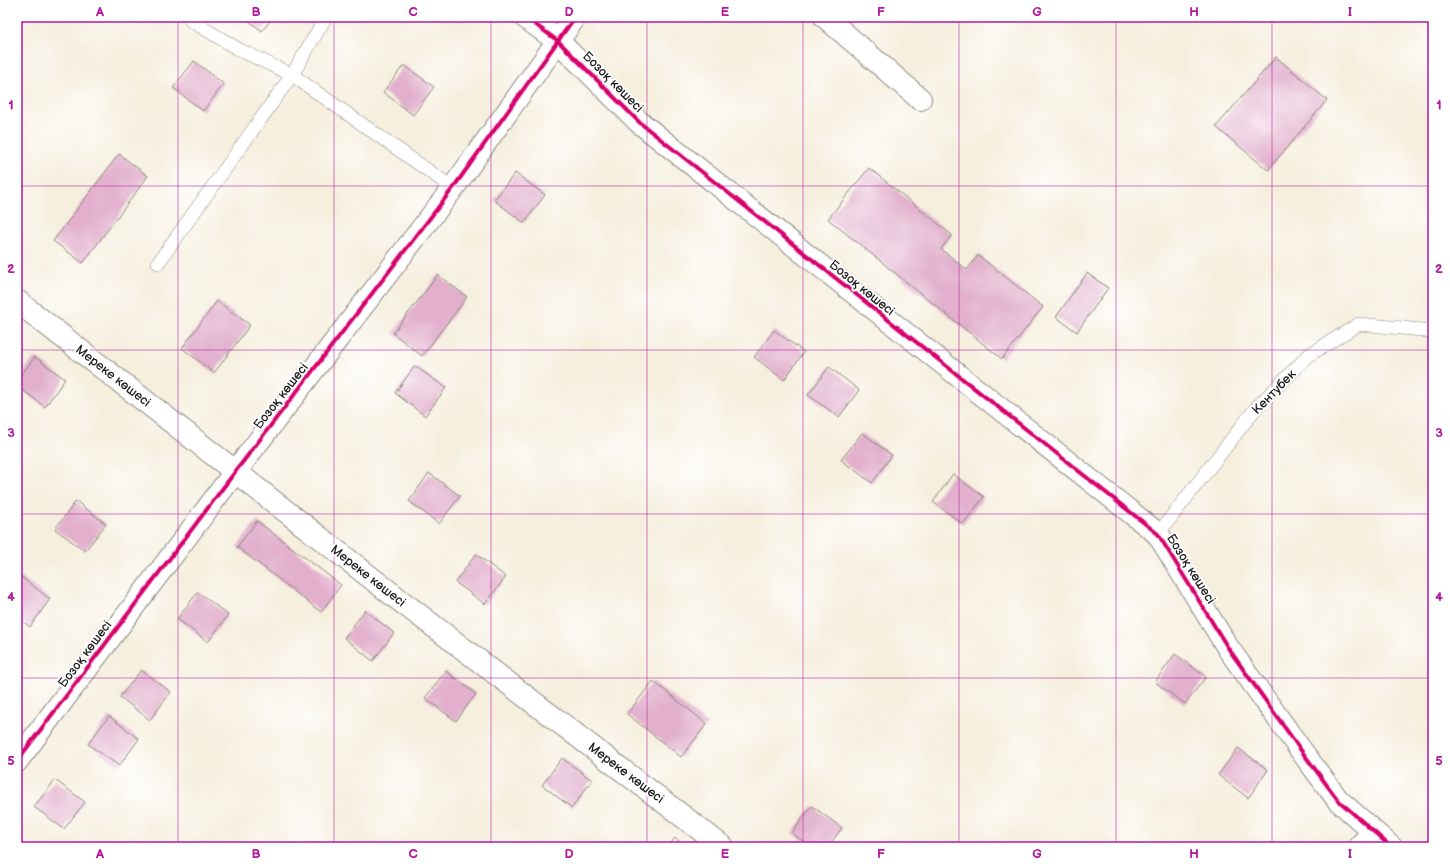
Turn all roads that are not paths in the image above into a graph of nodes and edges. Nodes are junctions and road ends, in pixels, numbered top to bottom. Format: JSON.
{"nodes":[{"id":1,"x":326,"y":17,"type":"edge"},
{"id":2,"x":525,"y":17,"type":"edge"},
{"id":3,"x":575,"y":17,"type":"edge"},
{"id":4,"x":825,"y":17,"type":"edge"},
{"id":5,"x":190,"y":18,"type":"edge"},
{"id":6,"x":558,"y":41,"type":"junction"},
{"id":7,"x":292,"y":75,"type":"junction"},
{"id":8,"x":920,"y":99,"type":"dead end"},
{"id":9,"x":453,"y":188,"type":"junction"},
{"id":10,"x":158,"y":263,"type":"dead end"},
{"id":11,"x":17,"y":301,"type":"edge"},
{"id":12,"x":1433,"y":333,"type":"edge"},
{"id":13,"x":235,"y":472,"type":"junction"},
{"id":14,"x":1158,"y":534,"type":"junction"},
{"id":15,"x":17,"y":761,"type":"edge"},
{"id":16,"x":1366,"y":840,"type":"edge"},
{"id":17,"x":723,"y":847,"type":"edge"},
{"id":18,"x":1391,"y":847,"type":"edge"}],
"edges":[{"from":1,"to":7,"type":"lane"},
{"from":2,"to":6,"type":"street","name":"Бозоқ көшесі"},
{"from":3,"to":6,"type":"street","name":"Бозоқ көшесі"},
{"from":4,"to":8,"type":"street"},
{"from":5,"to":7,"type":"lane"},
{"from":6,"to":9,"type":"street","name":"Бозоқ көшесі"},
{"from":6,"to":14,"type":"street","name":"Бозоқ көшесі"},
{"from":7,"to":9,"type":"lane"},
{"from":7,"to":10,"type":"lane"},
{"from":9,"to":13,"type":"street","name":"Бозоқ көшесі"},
{"from":11,"to":13,"type":"street","name":"Мереке көшесі"},
{"from":12,"to":14,"type":"lane","name":"Кентубек"},
{"from":13,"to":15,"type":"street","name":"Бозоқ көшесі"},
{"from":13,"to":17,"type":"street","name":"Мереке көшесі"},
{"from":14,"to":16,"type":"street","name":"Бозоқ көшесі"},
{"from":16,"to":18,"type":"street","name":"Бозоқ көшесі"}]}
